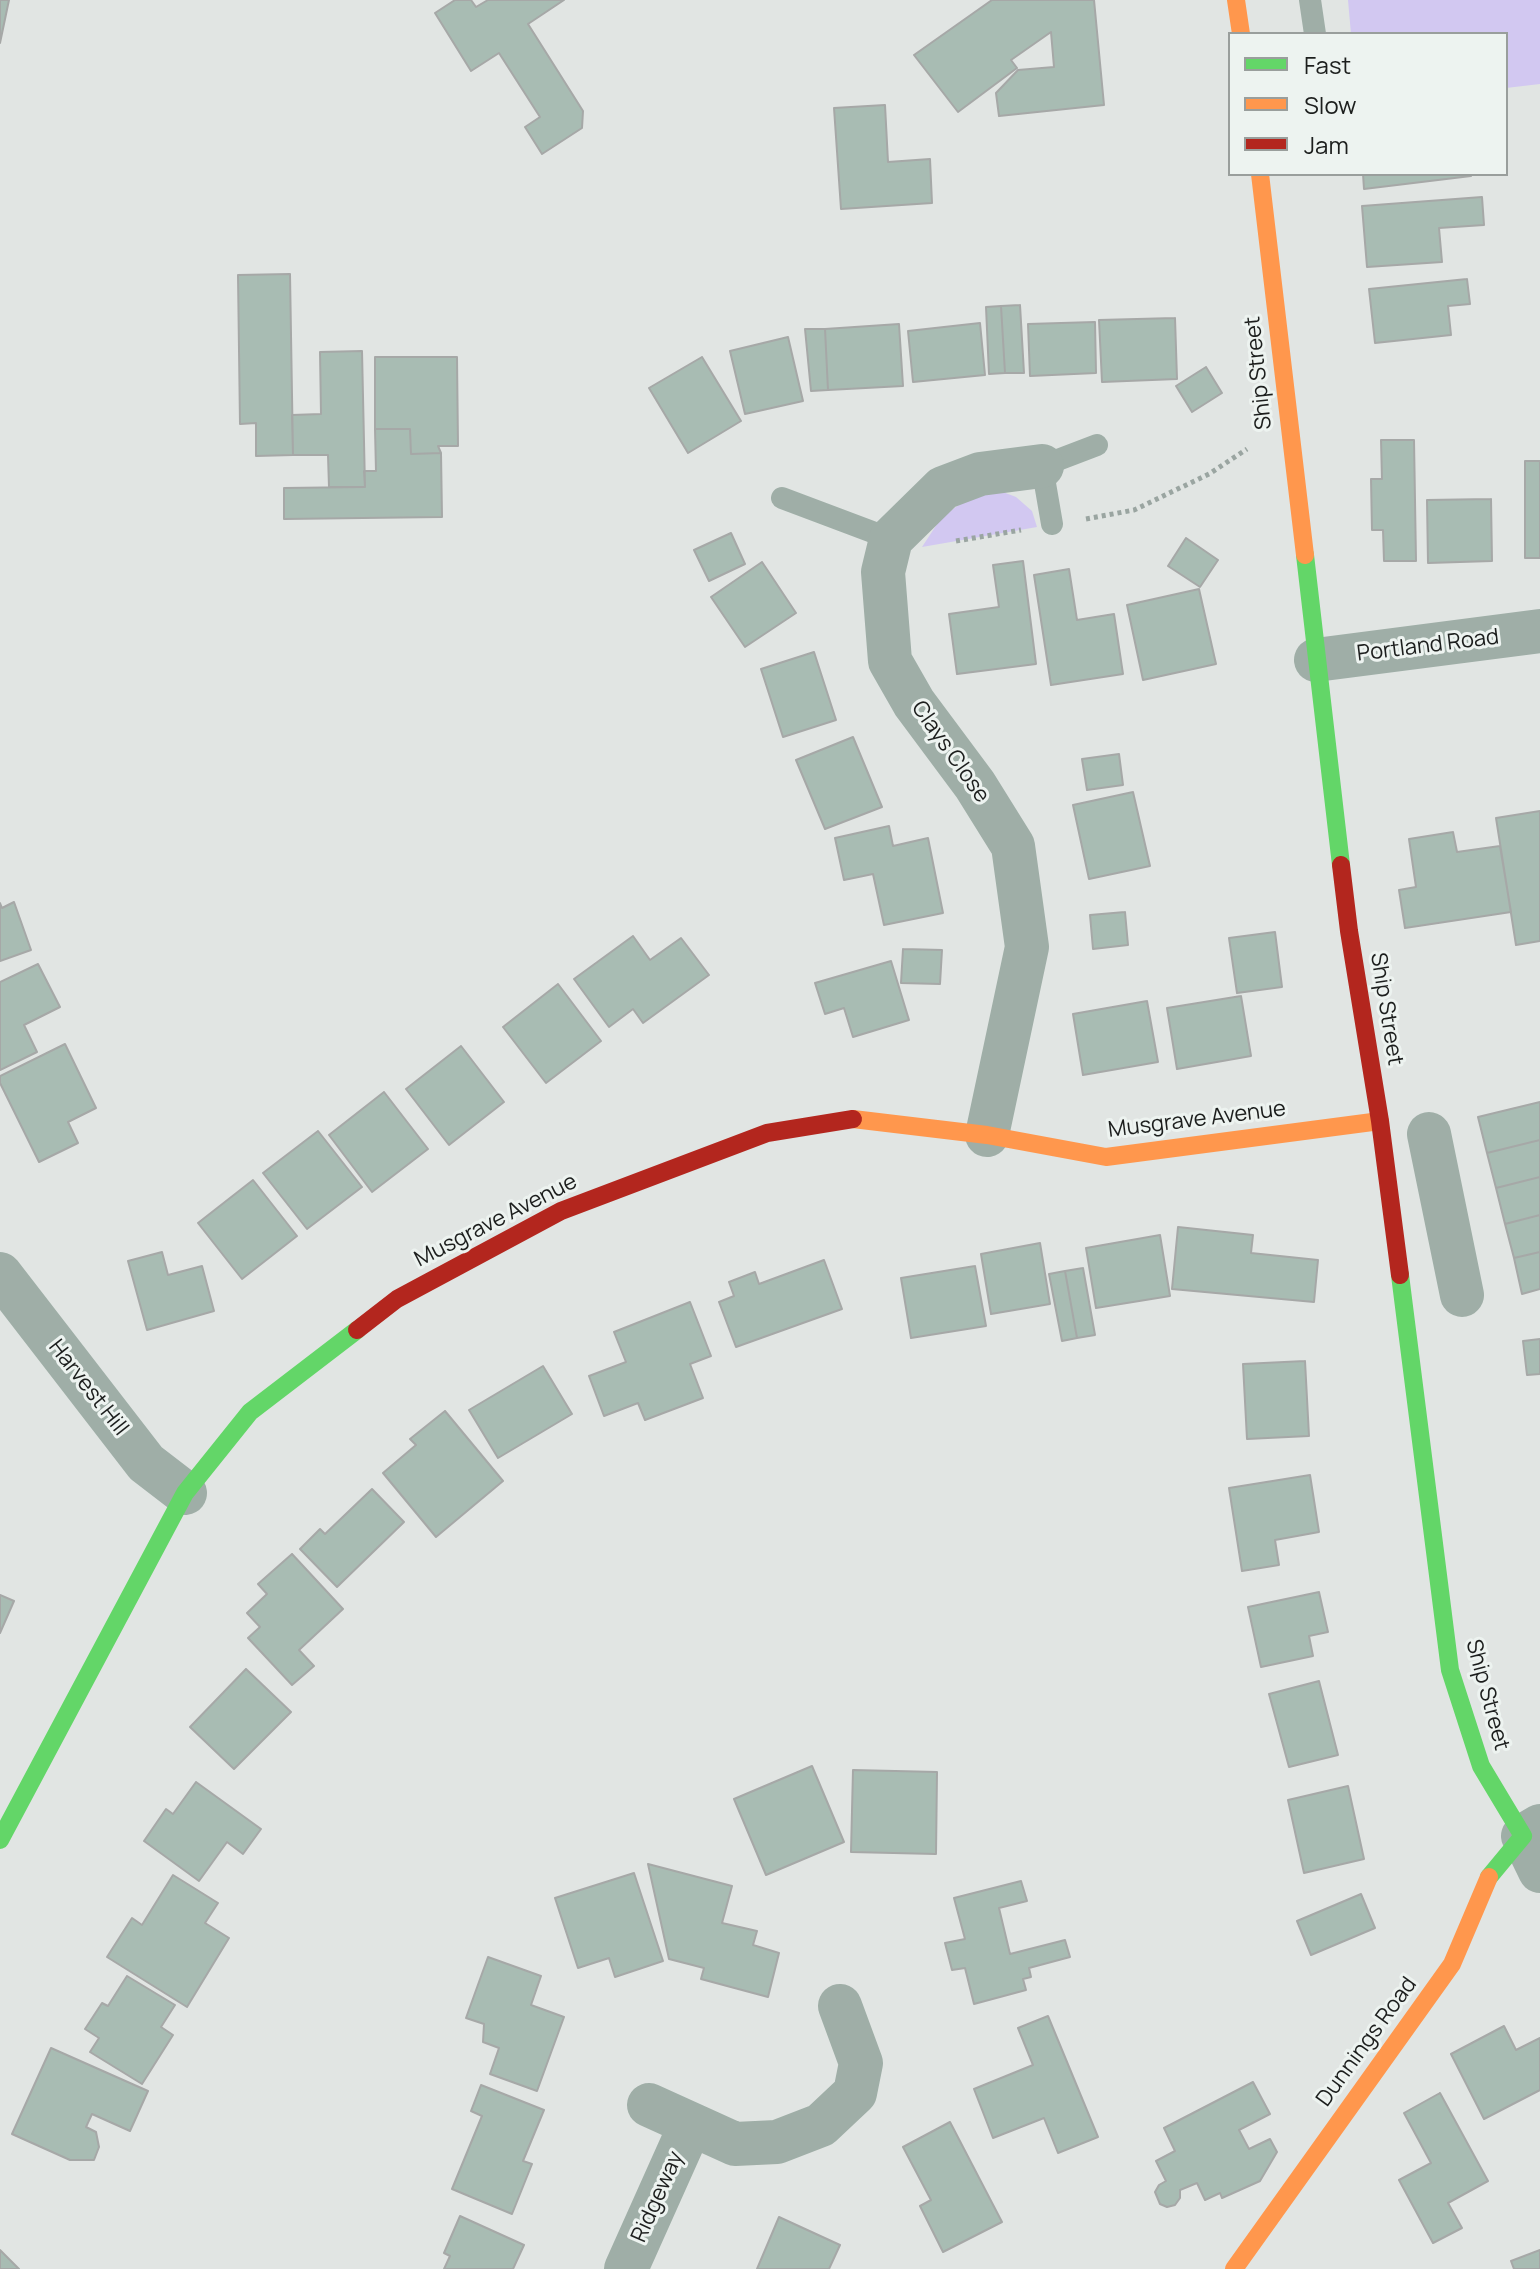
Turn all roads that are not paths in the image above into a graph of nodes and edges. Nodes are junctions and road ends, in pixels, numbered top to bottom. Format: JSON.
{"nodes":[{"id":1,"x":1236,"y":0,"type":"edge"},
{"id":2,"x":1310,"y":0,"type":"edge"},
{"id":3,"x":1241,"y":32,"type":"edge"},
{"id":4,"x":1315,"y":32,"type":"edge"},
{"id":5,"x":1260,"y":176,"type":"edge"},
{"id":6,"x":1097,"y":445,"type":"dead end"},
{"id":7,"x":1042,"y":466,"type":"junction"},
{"id":8,"x":782,"y":498,"type":"dead end"},
{"id":9,"x":1052,"y":524,"type":"dead end"},
{"id":10,"x":891,"y":539,"type":"junction"},
{"id":11,"x":1540,"y":631,"type":"edge"},
{"id":12,"x":1316,"y":660,"type":"junction"},
{"id":13,"x":1380,"y":1121,"type":"junction"},
{"id":14,"x":1429,"y":1134,"type":"dead end"},
{"id":15,"x":987,"y":1135,"type":"junction"},
{"id":16,"x":1445,"y":1213,"type":"junction"},
{"id":17,"x":1393,"y":1222,"type":"junction"},
{"id":18,"x":0,"y":1274,"type":"edge"},
{"id":19,"x":1462,"y":1295,"type":"dead end"},
{"id":20,"x":185,"y":1493,"type":"junction"},
{"id":21,"x":0,"y":1840,"type":"edge"},
{"id":22,"x":1534,"y":1844,"type":"edge"},
{"id":23,"x":840,"y":2006,"type":"dead end"},
{"id":24,"x":649,"y":2105,"type":"dead end"},
{"id":25,"x":690,"y":2126,"type":"junction"},
{"id":26,"x":626,"y":2269,"type":"edge"},
{"id":27,"x":1234,"y":2269,"type":"edge"}],
"edges":[{"from":1,"to":3,"type":"street"},
{"from":2,"to":4,"type":"lane"},
{"from":5,"to":12,"type":"street","name":"Ship Street"},
{"from":6,"to":7,"type":"lane"},
{"from":7,"to":9,"type":"lane"},
{"from":7,"to":10,"type":"street"},
{"from":8,"to":10,"type":"lane"},
{"from":10,"to":15,"type":"street","name":"Clays Close"},
{"from":11,"to":12,"type":"street","name":"Portland Road"},
{"from":12,"to":13,"type":"street","name":"Ship Street"},
{"from":13,"to":15,"type":"street","name":"Musgrave Avenue"},
{"from":13,"to":17,"type":"street","name":"Ship Street"},
{"from":14,"to":16,"type":"street"},
{"from":15,"to":20,"type":"street","name":"Musgrave Avenue"},
{"from":16,"to":17,"type":"street"},
{"from":16,"to":19,"type":"street"},
{"from":17,"to":22,"type":"street","name":"Ship Street"},
{"from":18,"to":20,"type":"street","name":"Harvest Hill"},
{"from":20,"to":21,"type":"street","name":"Musgrave Avenue"},
{"from":22,"to":27,"type":"street","name":"Dunnings Road"},
{"from":23,"to":25,"type":"street","name":"Ridgeway"},
{"from":24,"to":25,"type":"street","name":"Ridgeway"},
{"from":25,"to":26,"type":"street","name":"Ridgeway"}]}
